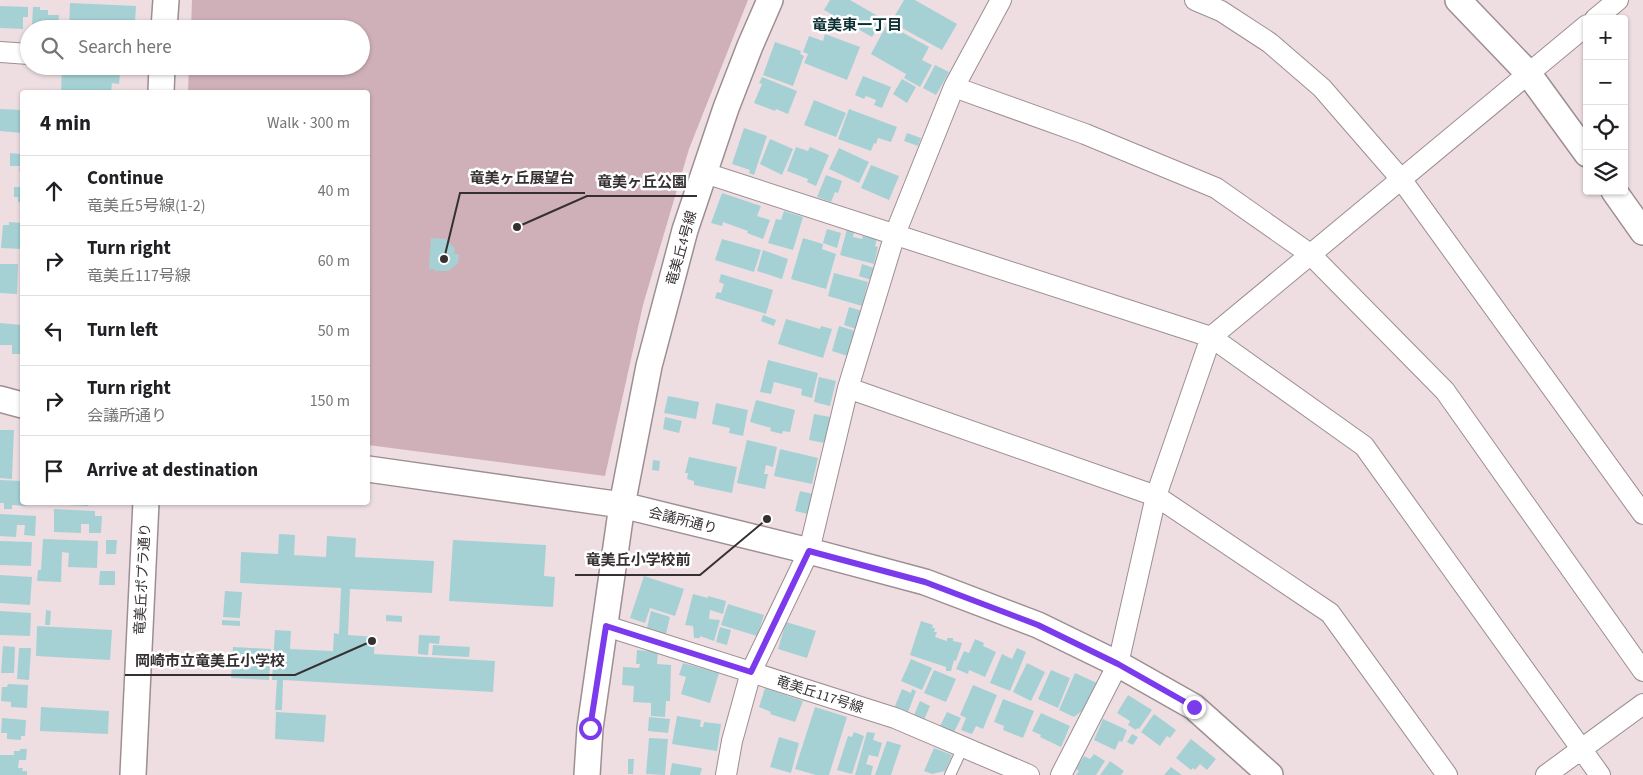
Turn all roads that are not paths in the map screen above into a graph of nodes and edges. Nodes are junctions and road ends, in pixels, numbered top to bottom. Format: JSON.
{"nodes":[{"id":1,"x":166,"y":0,"type":"edge"},
{"id":2,"x":770,"y":0,"type":"edge"},
{"id":3,"x":1001,"y":0,"type":"edge"},
{"id":4,"x":1195,"y":0,"type":"edge"},
{"id":5,"x":1458,"y":0,"type":"edge"},
{"id":6,"x":1618,"y":0,"type":"edge"},
{"id":7,"x":1600,"y":15,"type":"edge"},
{"id":8,"x":165,"y":20,"type":"edge"},
{"id":9,"x":1583,"y":28,"type":"edge"},
{"id":10,"x":0,"y":52,"type":"edge"},
{"id":11,"x":20,"y":53,"type":"edge"},
{"id":12,"x":1528,"y":73,"type":"junction"},
{"id":13,"x":162,"y":75,"type":"edge"},
{"id":14,"x":954,"y":88,"type":"junction"},
{"id":15,"x":161,"y":90,"type":"edge"},
{"id":16,"x":1584,"y":150,"type":"edge"},
{"id":17,"x":705,"y":173,"type":"junction"},
{"id":18,"x":1401,"y":180,"type":"junction"},
{"id":19,"x":1617,"y":195,"type":"edge"},
{"id":20,"x":1643,"y":232,"type":"edge"},
{"id":21,"x":895,"y":234,"type":"junction"},
{"id":22,"x":1310,"y":254,"type":"junction"},
{"id":23,"x":1212,"y":337,"type":"junction"},
{"id":24,"x":848,"y":388,"type":"junction"},
{"id":25,"x":0,"y":399,"type":"edge"},
{"id":26,"x":20,"y":404,"type":"edge"},
{"id":27,"x":370,"y":469,"type":"edge"},
{"id":28,"x":1156,"y":496,"type":"junction"},
{"id":29,"x":1640,"y":503,"type":"edge"},
{"id":30,"x":146,"y":505,"type":"edge"},
{"id":31,"x":622,"y":505,"type":"junction"},
{"id":32,"x":809,"y":551,"type":"junction"},
{"id":33,"x":606,"y":626,"type":"junction"},
{"id":34,"x":1118,"y":664,"type":"junction"},
{"id":35,"x":1643,"y":671,"type":"edge"},
{"id":36,"x":751,"y":672,"type":"junction"},
{"id":37,"x":1643,"y":704,"type":"edge"},
{"id":38,"x":963,"y":747,"type":"junction"},
{"id":39,"x":1581,"y":750,"type":"junction"},
{"id":40,"x":133,"y":775,"type":"edge"},
{"id":41,"x":587,"y":775,"type":"edge"},
{"id":42,"x":726,"y":775,"type":"edge"},
{"id":43,"x":950,"y":775,"type":"edge"},
{"id":44,"x":1029,"y":775,"type":"edge"},
{"id":45,"x":1060,"y":775,"type":"edge"},
{"id":46,"x":1270,"y":775,"type":"edge"},
{"id":47,"x":1447,"y":775,"type":"edge"},
{"id":48,"x":1546,"y":775,"type":"edge"},
{"id":49,"x":1600,"y":775,"type":"edge"}],
"edges":[{"from":1,"to":8,"type":"street"},
{"from":2,"to":17,"type":"street","name":"竜美丘4号線"},
{"from":3,"to":14,"type":"street"},
{"from":4,"to":18,"type":"street"},
{"from":5,"to":12,"type":"street"},
{"from":6,"to":7,"type":"street"},
{"from":9,"to":12,"type":"street"},
{"from":10,"to":11,"type":"street"},
{"from":12,"to":16,"type":"street"},
{"from":12,"to":18,"type":"street"},
{"from":13,"to":15,"type":"street"},
{"from":14,"to":21,"type":"street"},
{"from":14,"to":22,"type":"street"},
{"from":17,"to":21,"type":"street"},
{"from":17,"to":31,"type":"street","name":"竜美丘4号線"},
{"from":18,"to":22,"type":"street"},
{"from":18,"to":29,"type":"street"},
{"from":19,"to":20,"type":"street"},
{"from":21,"to":23,"type":"street"},
{"from":21,"to":24,"type":"street"},
{"from":22,"to":23,"type":"street"},
{"from":22,"to":35,"type":"street"},
{"from":23,"to":28,"type":"street"},
{"from":23,"to":39,"type":"street"},
{"from":24,"to":28,"type":"street"},
{"from":24,"to":32,"type":"street"},
{"from":25,"to":26,"type":"street"},
{"from":27,"to":31,"type":"street","name":"会議所通り"},
{"from":28,"to":34,"type":"street"},
{"from":28,"to":47,"type":"street"},
{"from":30,"to":40,"type":"street","name":"竜美丘ポプラ通り"},
{"from":31,"to":32,"type":"street","name":"会議所通り"},
{"from":31,"to":33,"type":"street","name":"竜美丘4号線"},
{"from":32,"to":34,"type":"street","name":"会議所通り"},
{"from":32,"to":36,"type":"street"},
{"from":33,"to":36,"type":"street","name":"竜美丘117号線"},
{"from":33,"to":41,"type":"street","name":"竜美丘4号線"},
{"from":34,"to":45,"type":"street"},
{"from":34,"to":46,"type":"street","name":"会議所通り"},
{"from":36,"to":38,"type":"street","name":"竜美丘117号線"},
{"from":36,"to":42,"type":"street"},
{"from":37,"to":39,"type":"street"},
{"from":38,"to":43,"type":"lane"},
{"from":38,"to":44,"type":"street","name":"竜美丘117号線"},
{"from":39,"to":48,"type":"street"},
{"from":39,"to":49,"type":"street"}]}
